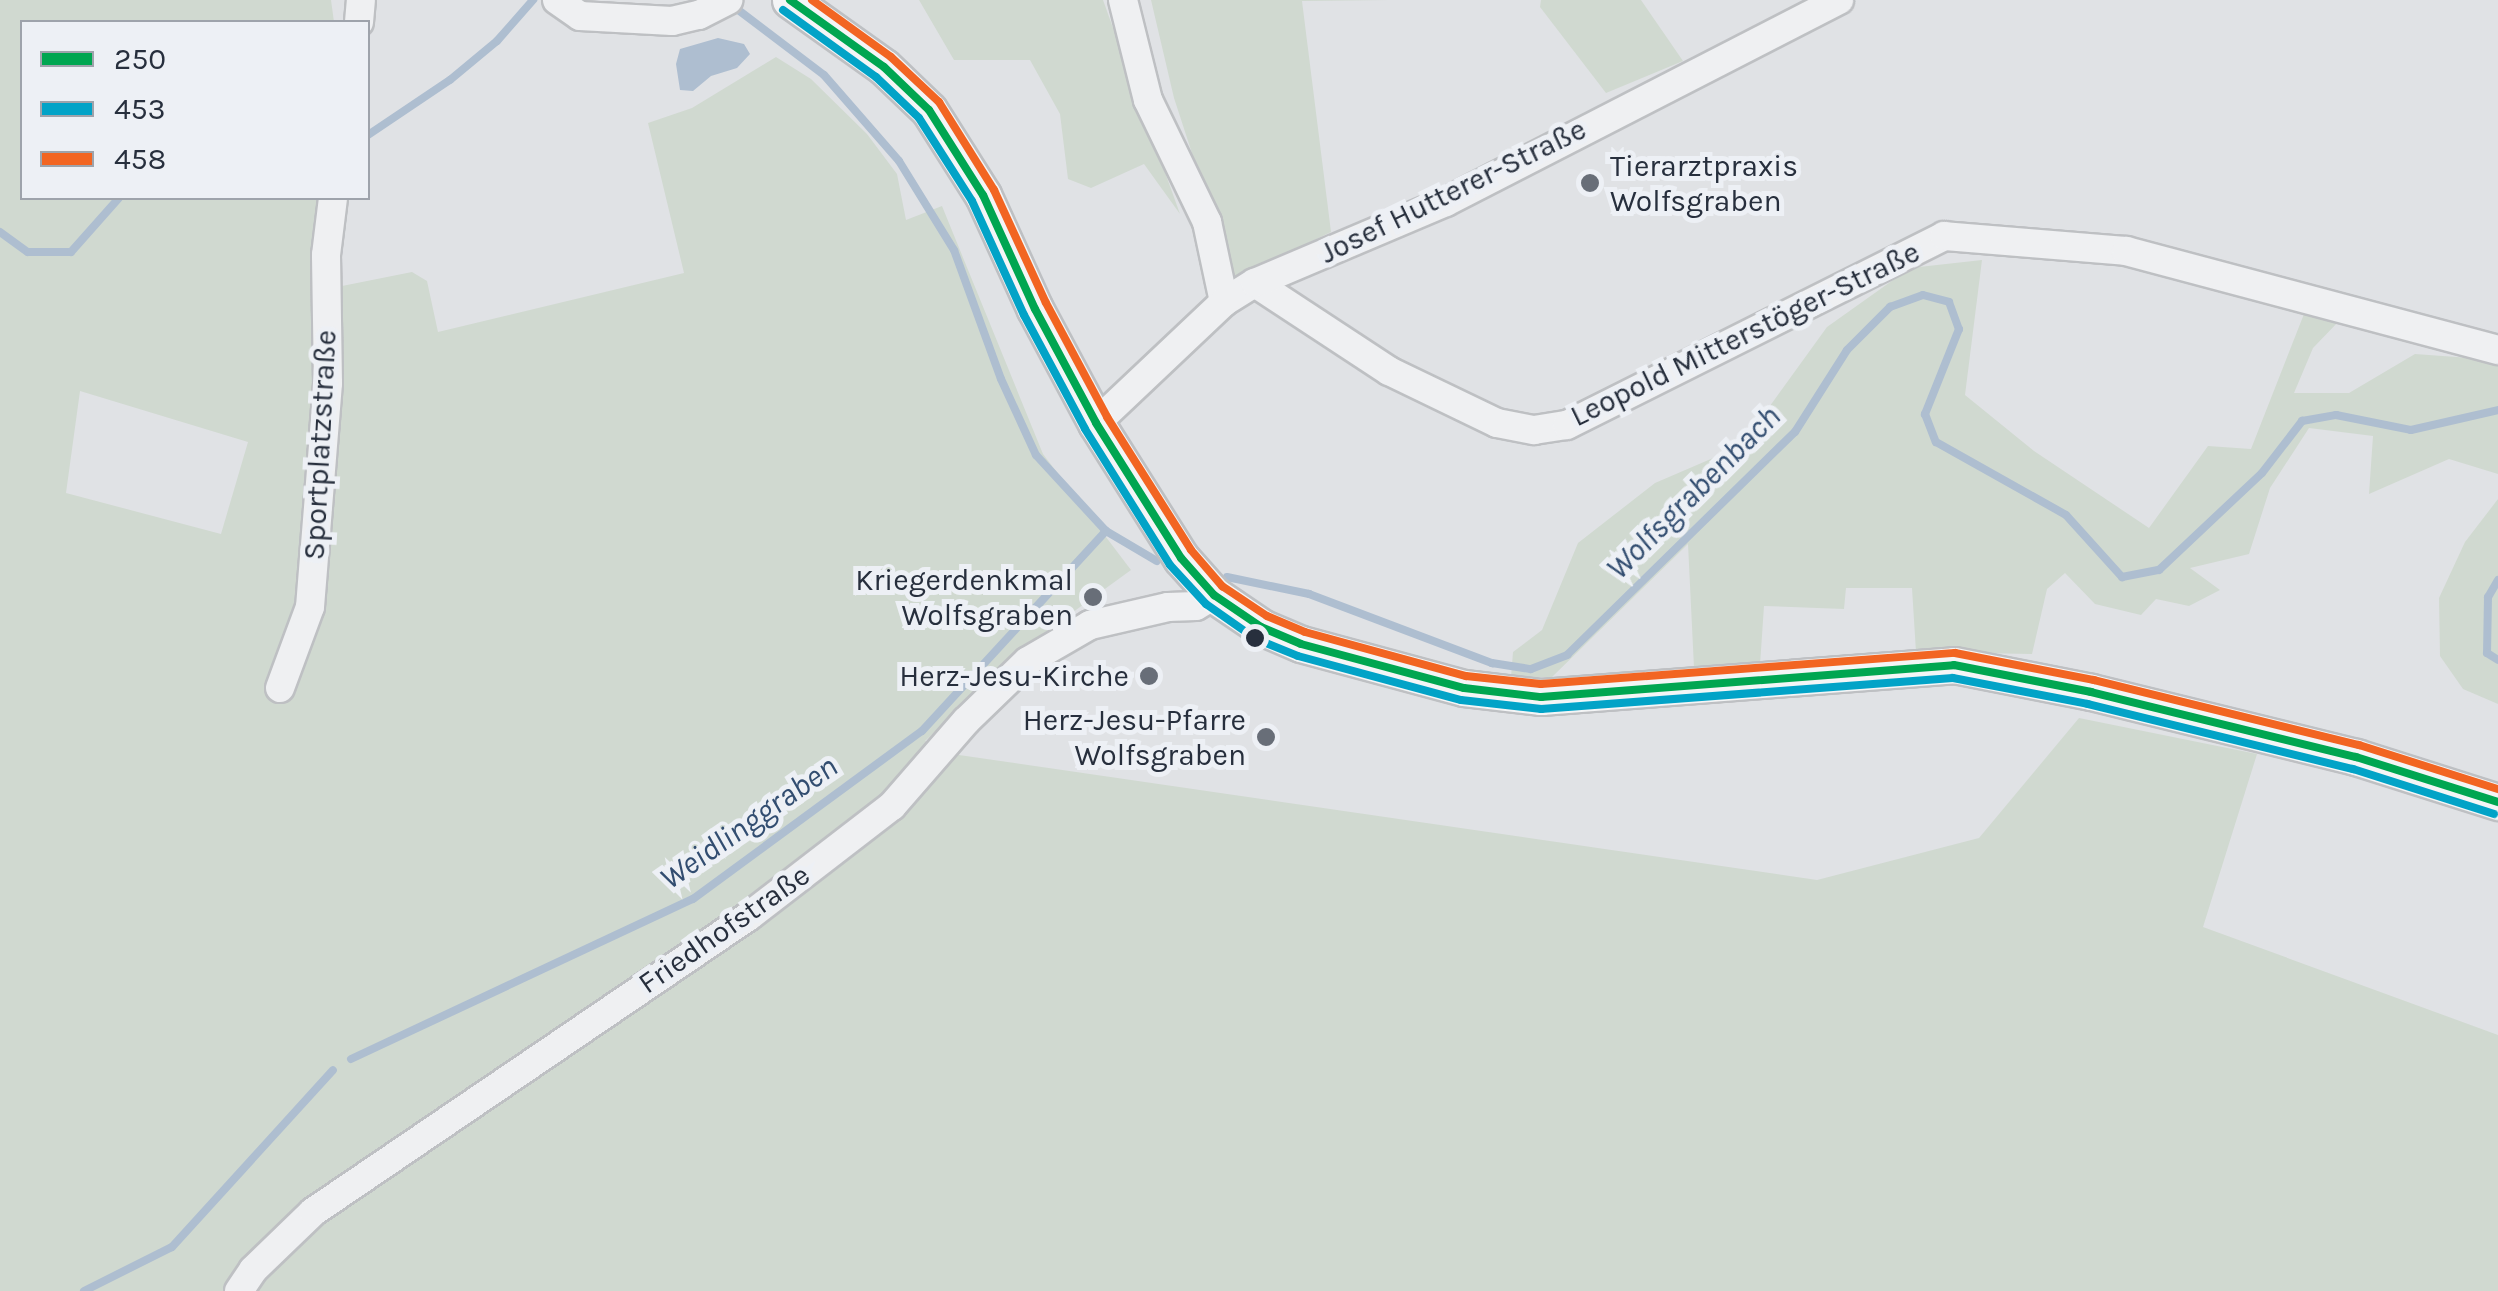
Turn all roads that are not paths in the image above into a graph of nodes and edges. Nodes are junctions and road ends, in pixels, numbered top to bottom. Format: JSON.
{"nodes":[{"id":1,"x":556,"y":0,"type":"edge"},
{"id":2,"x":728,"y":0,"type":"edge"},
{"id":3,"x":790,"y":0,"type":"edge"},
{"id":4,"x":1123,"y":0,"type":"edge"},
{"id":5,"x":1839,"y":0,"type":"edge"},
{"id":6,"x":334,"y":200,"type":"edge"},
{"id":7,"x":1255,"y":284,"type":"junction"},
{"id":8,"x":1224,"y":302,"type":"junction"},
{"id":9,"x":2498,"y":350,"type":"edge"},
{"id":10,"x":1096,"y":422,"type":"junction"},
{"id":11,"x":1214,"y":596,"type":"junction"},
{"id":12,"x":280,"y":688,"type":"dead end"},
{"id":13,"x":2498,"y":802,"type":"edge"},
{"id":14,"x":239,"y":1291,"type":"edge"}],
"edges":[{"from":1,"to":2,"type":"street"},
{"from":3,"to":10,"type":"main road"},
{"from":4,"to":8,"type":"street"},
{"from":5,"to":7,"type":"street","name":"Josef Hutterer-Straße"},
{"from":6,"to":12,"type":"street","name":"Sportplatzstraße"},
{"from":7,"to":8,"type":"street","name":"Josef Hutterer-Straße"},
{"from":7,"to":9,"type":"street","name":"Leopold Mitterstöger-Straße"},
{"from":8,"to":10,"type":"street","name":"Josef Hutterer-Straße"},
{"from":10,"to":11,"type":"main road"},
{"from":11,"to":13,"type":"main road"},
{"from":11,"to":14,"type":"street","name":"Friedhofstraße"}]}
